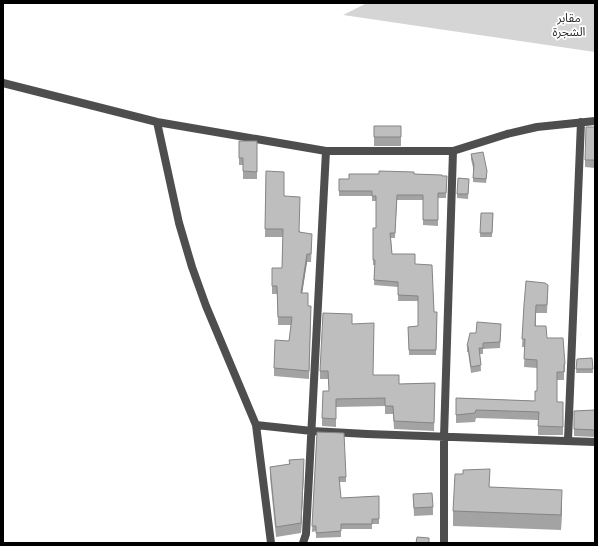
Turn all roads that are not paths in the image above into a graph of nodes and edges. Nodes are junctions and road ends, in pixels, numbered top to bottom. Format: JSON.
{"nodes":[{"id":1,"x":3,"y":83,"type":"edge"},
{"id":2,"x":595,"y":121,"type":"edge"},
{"id":3,"x":157,"y":122,"type":"junction"},
{"id":4,"x":581,"y":122,"type":"junction"},
{"id":5,"x":326,"y":151,"type":"junction"},
{"id":6,"x":453,"y":151,"type":"junction"},
{"id":7,"x":256,"y":425,"type":"junction"},
{"id":8,"x":312,"y":431,"type":"junction"},
{"id":9,"x":444,"y":437,"type":"junction"},
{"id":10,"x":568,"y":440,"type":"junction"},
{"id":11,"x":595,"y":442,"type":"edge"},
{"id":12,"x":271,"y":543,"type":"edge"},
{"id":13,"x":303,"y":543,"type":"edge"},
{"id":14,"x":444,"y":543,"type":"edge"}],
"edges":[{"from":1,"to":3,"type":"street"},
{"from":2,"to":4,"type":"street"},
{"from":3,"to":5,"type":"street"},
{"from":3,"to":7,"type":"street"},
{"from":4,"to":6,"type":"street"},
{"from":4,"to":10,"type":"street"},
{"from":5,"to":6,"type":"street"},
{"from":5,"to":8,"type":"street"},
{"from":6,"to":9,"type":"street"},
{"from":7,"to":8,"type":"street"},
{"from":7,"to":12,"type":"street"},
{"from":8,"to":9,"type":"street"},
{"from":8,"to":13,"type":"street"},
{"from":9,"to":10,"type":"street"},
{"from":9,"to":14,"type":"street"},
{"from":10,"to":11,"type":"street"}]}
